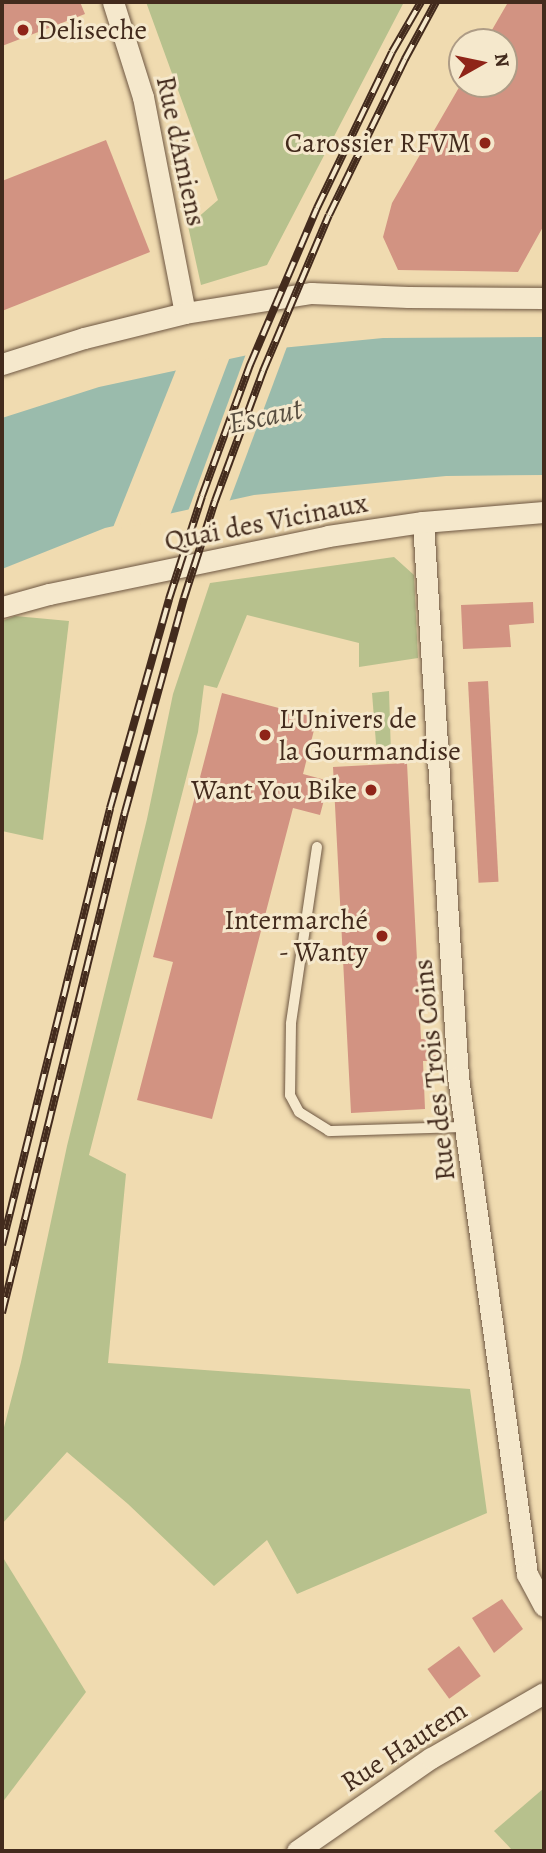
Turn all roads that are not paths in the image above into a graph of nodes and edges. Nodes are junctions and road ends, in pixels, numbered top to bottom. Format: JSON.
{"nodes":[{"id":1,"x":113,"y":2,"type":"edge"},
{"id":2,"x":544,"y":298,"type":"edge"},
{"id":3,"x":186,"y":313,"type":"junction"},
{"id":4,"x":2,"y":364,"type":"edge"},
{"id":5,"x":544,"y":512,"type":"edge"},
{"id":6,"x":423,"y":522,"type":"junction"},
{"id":7,"x":2,"y":607,"type":"edge"},
{"id":8,"x":317,"y":847,"type":"dead end"},
{"id":9,"x":465,"y":1127,"type":"junction"},
{"id":10,"x":544,"y":1606,"type":"edge"},
{"id":11,"x":544,"y":1693,"type":"edge"},
{"id":12,"x":296,"y":1851,"type":"edge"}],
"edges":[{"from":1,"to":3,"type":"street","name":"Rue d'Amiens"},
{"from":2,"to":3,"type":"street"},
{"from":3,"to":4,"type":"street"},
{"from":5,"to":6,"type":"street","name":"Quai des Vicinaux"},
{"from":6,"to":7,"type":"street","name":"Quai des Vicinaux"},
{"from":6,"to":9,"type":"street","name":"Rue des Trois Coins"},
{"from":8,"to":9,"type":"lane"},
{"from":9,"to":10,"type":"street","name":"Rue des Trois Coins"},
{"from":11,"to":12,"type":"street","name":"Rue Hautem"}]}
